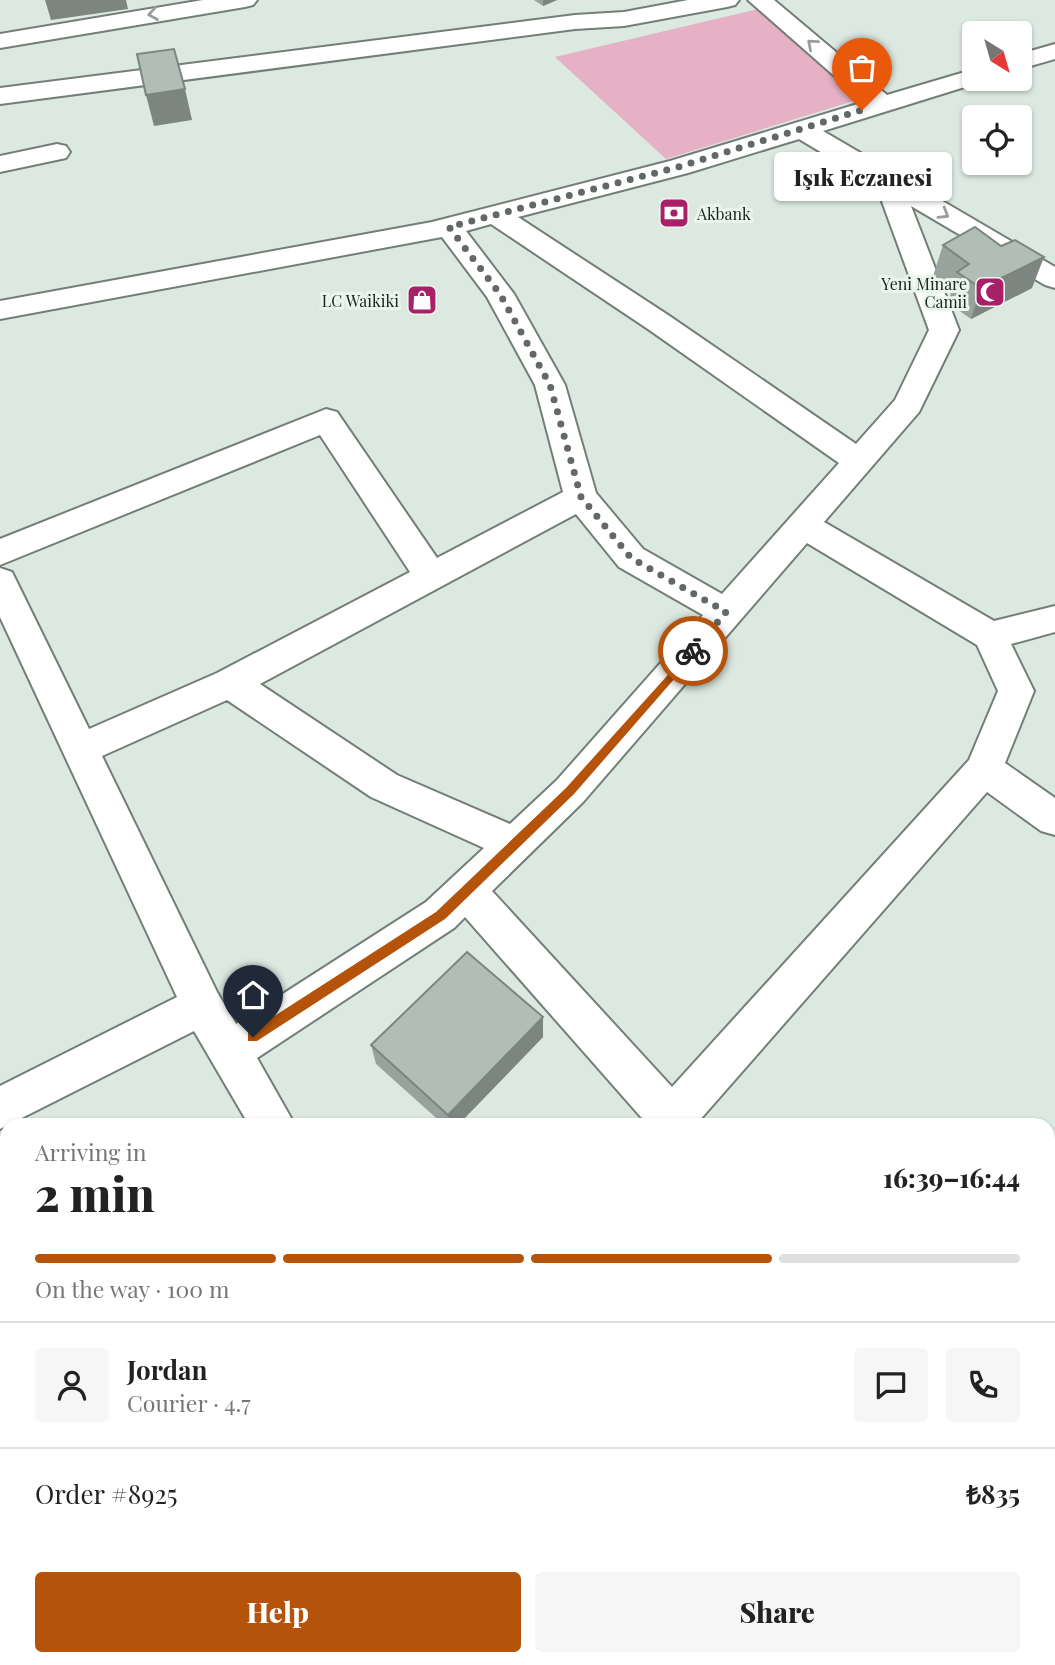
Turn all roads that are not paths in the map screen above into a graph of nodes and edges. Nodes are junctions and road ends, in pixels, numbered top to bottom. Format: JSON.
{"nodes":[{"id":1,"x":245,"y":0,"type":"edge"},
{"id":2,"x":727,"y":0,"type":"edge"},
{"id":3,"x":760,"y":0,"type":"edge"},
{"id":4,"x":0,"y":41,"type":"edge"},
{"id":5,"x":1055,"y":51,"type":"edge"},
{"id":6,"x":1032,"y":58,"type":"edge"},
{"id":7,"x":962,"y":80,"type":"edge"},
{"id":8,"x":0,"y":96,"type":"edge"},
{"id":9,"x":882,"y":104,"type":"junction"},
{"id":10,"x":801,"y":129,"type":"junction"},
{"id":11,"x":57,"y":152,"type":"dead end"},
{"id":12,"x":0,"y":164,"type":"edge"},
{"id":13,"x":888,"y":180,"type":"junction"},
{"id":14,"x":496,"y":215,"type":"junction"},
{"id":15,"x":449,"y":227,"type":"junction"},
{"id":16,"x":1055,"y":279,"type":"edge"},
{"id":17,"x":0,"y":310,"type":"edge"},
{"id":18,"x":858,"y":461,"type":"junction"},
{"id":19,"x":581,"y":497,"type":"junction"},
{"id":20,"x":803,"y":525,"type":"junction"},
{"id":21,"x":0,"y":553,"type":"edge"},
{"id":22,"x":432,"y":578,"type":"junction"},
{"id":23,"x":0,"y":581,"type":"edge"},
{"id":24,"x":726,"y":612,"type":"junction"},
{"id":25,"x":1055,"y":619,"type":"edge"},
{"id":26,"x":990,"y":636,"type":"junction"},
{"id":27,"x":230,"y":683,"type":"junction"},
{"id":28,"x":80,"y":749,"type":"junction"},
{"id":29,"x":984,"y":769,"type":"junction"},
{"id":30,"x":1055,"y":820,"type":"edge"},
{"id":31,"x":514,"y":844,"type":"junction"},
{"id":32,"x":466,"y":890,"type":"junction"},
{"id":33,"x":202,"y":1006,"type":"junction"},
{"id":34,"x":229,"y":1052,"type":"junction"},
{"id":35,"x":0,"y":1108,"type":"edge"},
{"id":36,"x":269,"y":1118,"type":"edge"},
{"id":37,"x":670,"y":1118,"type":"edge"},
{"id":38,"x":678,"y":1118,"type":"edge"}],
"edges":[{"from":1,"to":4,"type":"street","one_way":true},
{"from":2,"to":8,"type":"street"},
{"from":9,"to":3,"type":"street","one_way":true},
{"from":5,"to":6,"type":"street"},
{"from":7,"to":9,"type":"street"},
{"from":9,"to":10,"type":"street"},
{"from":10,"to":13,"type":"street"},
{"from":10,"to":14,"type":"street"},
{"from":11,"to":12,"type":"street"},
{"from":13,"to":16,"type":"street","one_way":true},
{"from":13,"to":18,"type":"street"},
{"from":14,"to":15,"type":"street"},
{"from":14,"to":18,"type":"street"},
{"from":15,"to":17,"type":"street"},
{"from":15,"to":19,"type":"street"},
{"from":18,"to":20,"type":"street"},
{"from":19,"to":22,"type":"street"},
{"from":19,"to":24,"type":"street"},
{"from":20,"to":24,"type":"street"},
{"from":20,"to":26,"type":"street"},
{"from":21,"to":22,"type":"street"},
{"from":22,"to":27,"type":"street"},
{"from":23,"to":28,"type":"street"},
{"from":24,"to":31,"type":"street"},
{"from":25,"to":26,"type":"street"},
{"from":26,"to":29,"type":"street"},
{"from":27,"to":28,"type":"street"},
{"from":27,"to":31,"type":"street"},
{"from":28,"to":33,"type":"street"},
{"from":29,"to":30,"type":"street"},
{"from":29,"to":38,"type":"street"},
{"from":31,"to":32,"type":"street"},
{"from":32,"to":34,"type":"street"},
{"from":32,"to":37,"type":"street"},
{"from":33,"to":34,"type":"street"},
{"from":33,"to":35,"type":"street"},
{"from":34,"to":36,"type":"street"}]}
